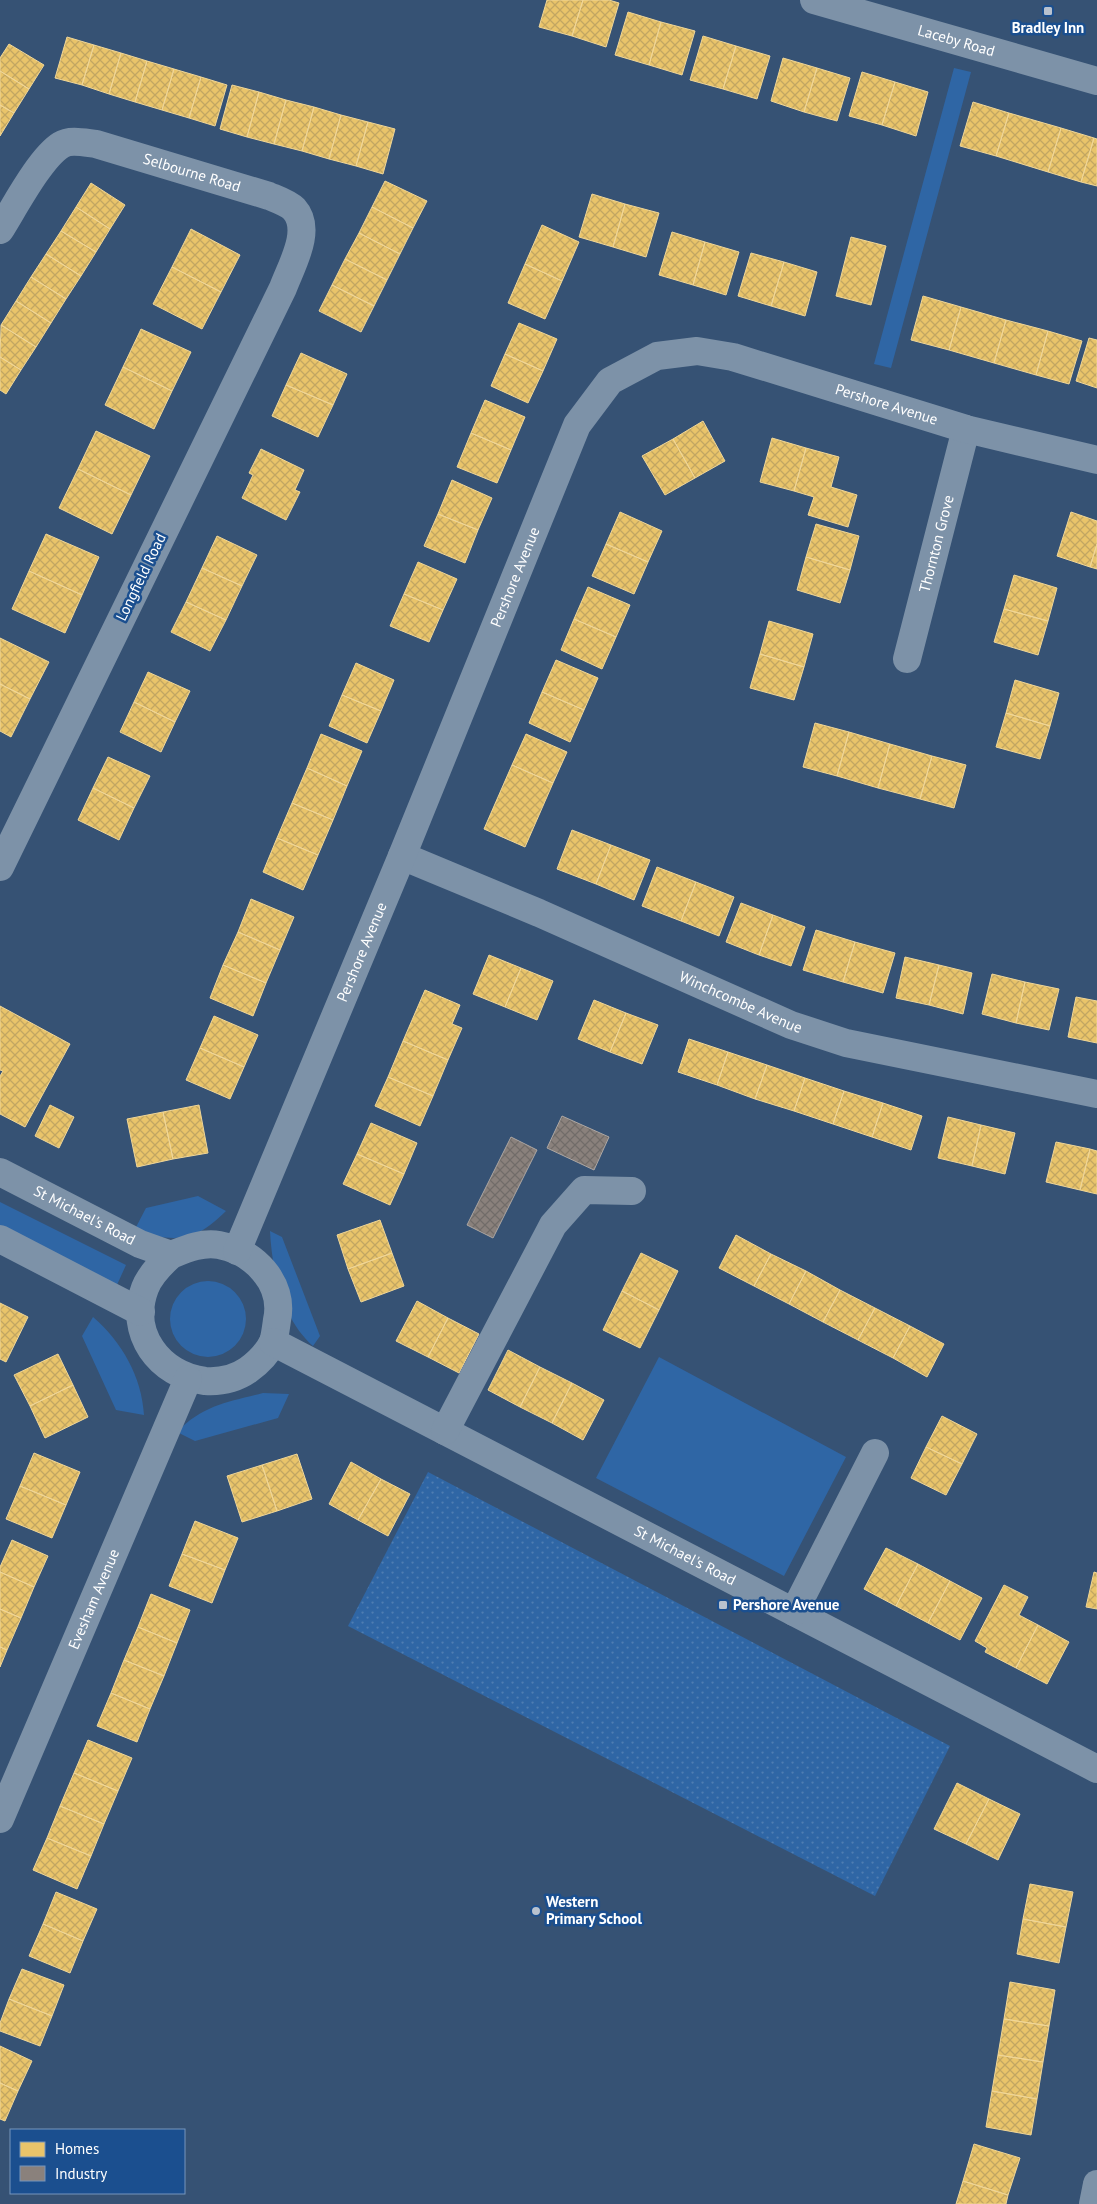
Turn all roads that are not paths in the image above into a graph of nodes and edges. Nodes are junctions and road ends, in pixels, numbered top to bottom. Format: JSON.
{"nodes":[{"id":1,"x":814,"y":0,"type":"edge"},
{"id":2,"x":1097,"y":82,"type":"edge"},
{"id":3,"x":0,"y":230,"type":"edge"},
{"id":4,"x":283,"y":288,"type":"joint"},
{"id":5,"x":966,"y":429,"type":"junction"},
{"id":6,"x":1097,"y":460,"type":"edge"},
{"id":7,"x":908,"y":659,"type":"dead end"},
{"id":8,"x":402,"y":856,"type":"junction"},
{"id":9,"x":0,"y":867,"type":"edge"},
{"id":10,"x":1097,"y":1094,"type":"edge"},
{"id":11,"x":0,"y":1172,"type":"edge"},
{"id":12,"x":632,"y":1191,"type":"dead end"},
{"id":13,"x":0,"y":1239,"type":"edge"},
{"id":14,"x":237,"y":1251,"type":"junction"},
{"id":15,"x":171,"y":1256,"type":"junction"},
{"id":16,"x":141,"y":1312,"type":"junction"},
{"id":17,"x":273,"y":1342,"type":"junction"},
{"id":18,"x":188,"y":1379,"type":"junction"},
{"id":19,"x":445,"y":1432,"type":"junction"},
{"id":20,"x":876,"y":1453,"type":"dead end"},
{"id":21,"x":794,"y":1612,"type":"junction"},
{"id":22,"x":1097,"y":1769,"type":"edge"},
{"id":23,"x":0,"y":1819,"type":"edge"},
{"id":24,"x":1097,"y":2184,"type":"edge"},
{"id":25,"x":1093,"y":2204,"type":"edge"}],
"edges":[{"from":1,"to":2,"type":"street","name":"Laceby Road"},
{"from":3,"to":4,"type":"street","name":"Selbourne Road"},
{"from":4,"to":9,"type":"street","name":"Longfield Road"},
{"from":5,"to":6,"type":"street","name":"Pershore Avenue"},
{"from":5,"to":7,"type":"street","name":"Thornton Grove"},
{"from":5,"to":8,"type":"street","name":"Pershore Avenue"},
{"from":8,"to":10,"type":"street","name":"Winchcombe Avenue"},
{"from":8,"to":14,"type":"street","name":"Pershore Avenue"},
{"from":11,"to":15,"type":"street","name":"St Michael's Road"},
{"from":12,"to":19,"type":"street"},
{"from":13,"to":16,"type":"street"},
{"from":14,"to":15,"type":"street"},
{"from":14,"to":17,"type":"street"},
{"from":15,"to":16,"type":"street"},
{"from":16,"to":18,"type":"street"},
{"from":17,"to":18,"type":"street"},
{"from":17,"to":19,"type":"street","name":"St Michael's Road"},
{"from":18,"to":23,"type":"street","name":"Evesham Avenue"},
{"from":19,"to":21,"type":"street","name":"St Michael's Road"},
{"from":20,"to":21,"type":"street"},
{"from":21,"to":22,"type":"street","name":"St Michael's Road"},
{"from":24,"to":25,"type":"street"}]}
